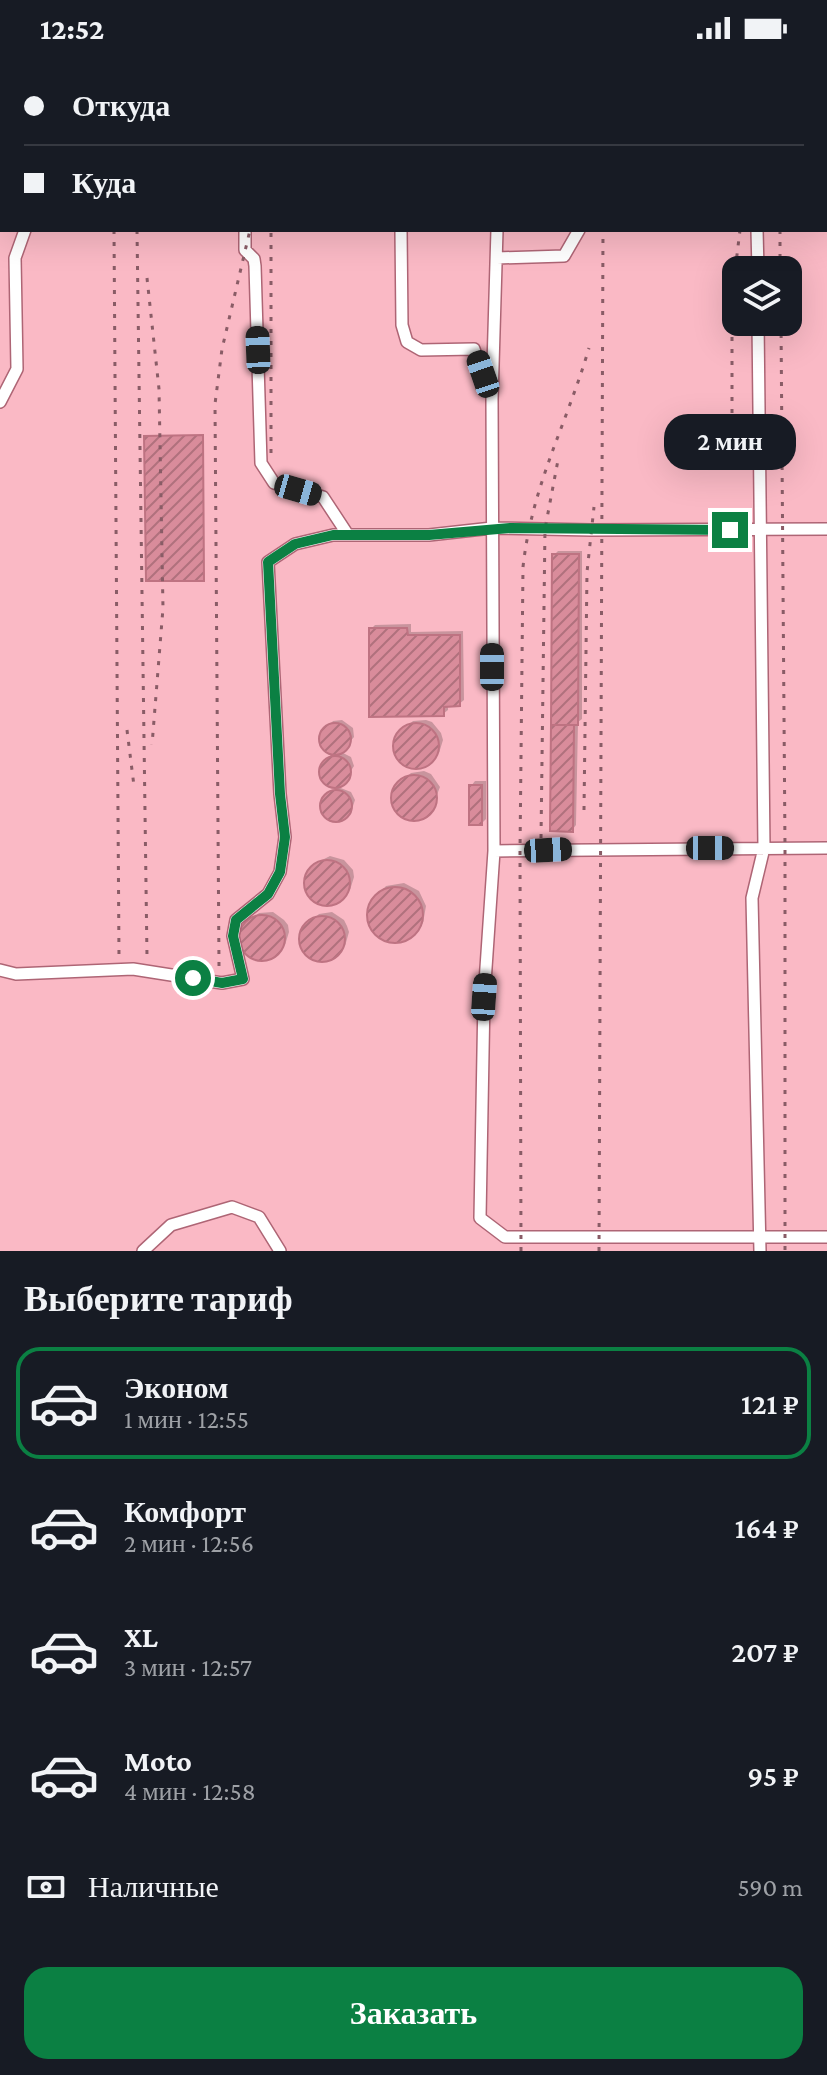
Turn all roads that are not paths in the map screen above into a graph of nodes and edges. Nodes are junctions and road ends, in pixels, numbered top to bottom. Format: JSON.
{"nodes":[{"id":1,"x":24,"y":232,"type":"edge"},
{"id":2,"x":245,"y":232,"type":"edge"},
{"id":3,"x":401,"y":232,"type":"edge"},
{"id":4,"x":497,"y":232,"type":"edge"},
{"id":5,"x":578,"y":232,"type":"edge"},
{"id":6,"x":757,"y":232,"type":"edge"},
{"id":7,"x":758,"y":256,"type":"edge"},
{"id":8,"x":497,"y":258,"type":"junction"},
{"id":9,"x":758,"y":336,"type":"edge"},
{"id":10,"x":492,"y":399,"type":"junction"},
{"id":11,"x":0,"y":402,"type":"edge"},
{"id":12,"x":492,"y":528,"type":"junction"},
{"id":13,"x":827,"y":529,"type":"edge"},
{"id":14,"x":761,"y":530,"type":"junction"},
{"id":15,"x":348,"y":535,"type":"junction"},
{"id":16,"x":764,"y":848,"type":"junction"},
{"id":17,"x":827,"y":848,"type":"edge"},
{"id":18,"x":494,"y":851,"type":"junction"},
{"id":19,"x":0,"y":970,"type":"edge"},
{"id":20,"x":760,"y":1237,"type":"junction"},
{"id":21,"x":827,"y":1237,"type":"edge"},
{"id":22,"x":143,"y":1251,"type":"edge"},
{"id":23,"x":280,"y":1251,"type":"edge"},
{"id":24,"x":760,"y":1251,"type":"edge"}],
"edges":[{"from":1,"to":11,"type":"lane"},
{"from":2,"to":15,"type":"lane"},
{"from":3,"to":10,"type":"lane"},
{"from":4,"to":8,"type":"lane"},
{"from":5,"to":8,"type":"lane"},
{"from":6,"to":7,"type":"lane"},
{"from":8,"to":10,"type":"lane"},
{"from":9,"to":14,"type":"lane"},
{"from":10,"to":12,"type":"lane"},
{"from":12,"to":14,"type":"lane"},
{"from":12,"to":15,"type":"lane"},
{"from":12,"to":18,"type":"lane"},
{"from":13,"to":14,"type":"lane"},
{"from":14,"to":16,"type":"lane"},
{"from":15,"to":19,"type":"lane"},
{"from":16,"to":17,"type":"lane"},
{"from":16,"to":18,"type":"lane"},
{"from":16,"to":20,"type":"lane"},
{"from":18,"to":20,"type":"lane"},
{"from":20,"to":21,"type":"lane"},
{"from":20,"to":24,"type":"lane"},
{"from":22,"to":23,"type":"lane"}]}
